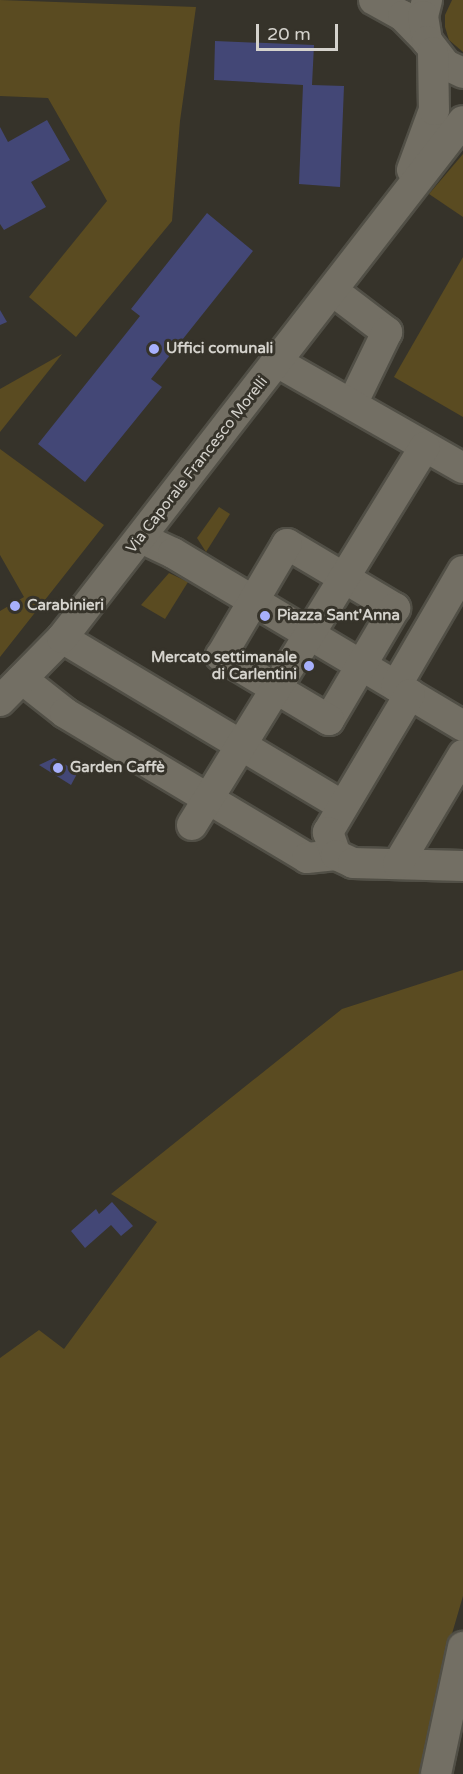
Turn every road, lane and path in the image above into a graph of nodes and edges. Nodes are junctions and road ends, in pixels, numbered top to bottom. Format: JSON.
{"nodes":[{"id":1,"x":374,"y":0,"type":"edge"},
{"id":2,"x":428,"y":0,"type":"edge"},
{"id":3,"x":430,"y":46,"type":"junction"},
{"id":4,"x":463,"y":73,"type":"edge"},
{"id":5,"x":463,"y":120,"type":"edge"},
{"id":6,"x":387,"y":220,"type":"junction"},
{"id":7,"x":333,"y":291,"type":"junction"},
{"id":8,"x":277,"y":362,"type":"junction"},
{"id":9,"x":352,"y":404,"type":"junction"},
{"id":10,"x":425,"y":447,"type":"junction"},
{"id":11,"x":463,"y":468,"type":"edge"},
{"id":12,"x":141,"y":538,"type":"junction"},
{"id":13,"x":463,"y":572,"type":"edge"},
{"id":14,"x":344,"y":578,"type":"junction"},
{"id":15,"x":254,"y":601,"type":"junction"},
{"id":16,"x":310,"y":634,"type":"junction"},
{"id":17,"x":62,"y":638,"type":"junction"},
{"id":18,"x":361,"y":665,"type":"junction"},
{"id":19,"x":276,"y":689,"type":"junction"},
{"id":20,"x":8,"y":690,"type":"edge"},
{"id":21,"x":403,"y":690,"type":"junction"},
{"id":22,"x":463,"y":726,"type":"edge"},
{"id":23,"x":241,"y":746,"type":"junction"},
{"id":24,"x":463,"y":755,"type":"edge"},
{"id":25,"x":208,"y":799,"type":"junction"},
{"id":26,"x":344,"y":806,"type":"junction"},
{"id":27,"x":192,"y":825,"type":"dead end"},
{"id":28,"x":336,"y":855,"type":"junction"},
{"id":29,"x":398,"y":864,"type":"junction"},
{"id":30,"x":463,"y":867,"type":"edge"},
{"id":31,"x":463,"y":1647,"type":"edge"},
{"id":32,"x":436,"y":1774,"type":"edge"}],
"edges":[{"from":1,"to":3,"type":"street"},
{"from":2,"to":3,"type":"street"},
{"from":3,"to":4,"type":"street"},
{"from":3,"to":6,"type":"street"},
{"from":5,"to":6,"type":"street"},
{"from":6,"to":7,"type":"street","name":"Via Caporale Francesco Morelli"},
{"from":7,"to":8,"type":"street","name":"Via Caporale Francesco Morelli"},
{"from":7,"to":9,"type":"street"},
{"from":8,"to":9,"type":"street"},
{"from":8,"to":12,"type":"street","name":"Via Caporale Francesco Morelli"},
{"from":9,"to":10,"type":"street"},
{"from":10,"to":11,"type":"street"},
{"from":10,"to":14,"type":"street"},
{"from":12,"to":15,"type":"street"},
{"from":12,"to":17,"type":"street","name":"Via Caporale Francesco Morelli"},
{"from":13,"to":21,"type":"street"},
{"from":14,"to":15,"type":"street"},
{"from":14,"to":16,"type":"street"},
{"from":14,"to":18,"type":"street"},
{"from":15,"to":16,"type":"street"},
{"from":15,"to":19,"type":"street"},
{"from":16,"to":18,"type":"street"},
{"from":16,"to":19,"type":"street"},
{"from":17,"to":20,"type":"street","name":"Via Caporale Francesco Morelli"},
{"from":17,"to":23,"type":"street"},
{"from":18,"to":19,"type":"street"},
{"from":18,"to":21,"type":"street"},
{"from":19,"to":23,"type":"street"},
{"from":20,"to":25,"type":"street"},
{"from":21,"to":22,"type":"street"},
{"from":21,"to":26,"type":"street"},
{"from":23,"to":25,"type":"street"},
{"from":23,"to":26,"type":"street"},
{"from":24,"to":29,"type":"street"},
{"from":25,"to":27,"type":"street"},
{"from":25,"to":28,"type":"street"},
{"from":26,"to":28,"type":"street"},
{"from":28,"to":29,"type":"street"},
{"from":29,"to":30,"type":"street"},
{"from":31,"to":32,"type":"street"}]}
